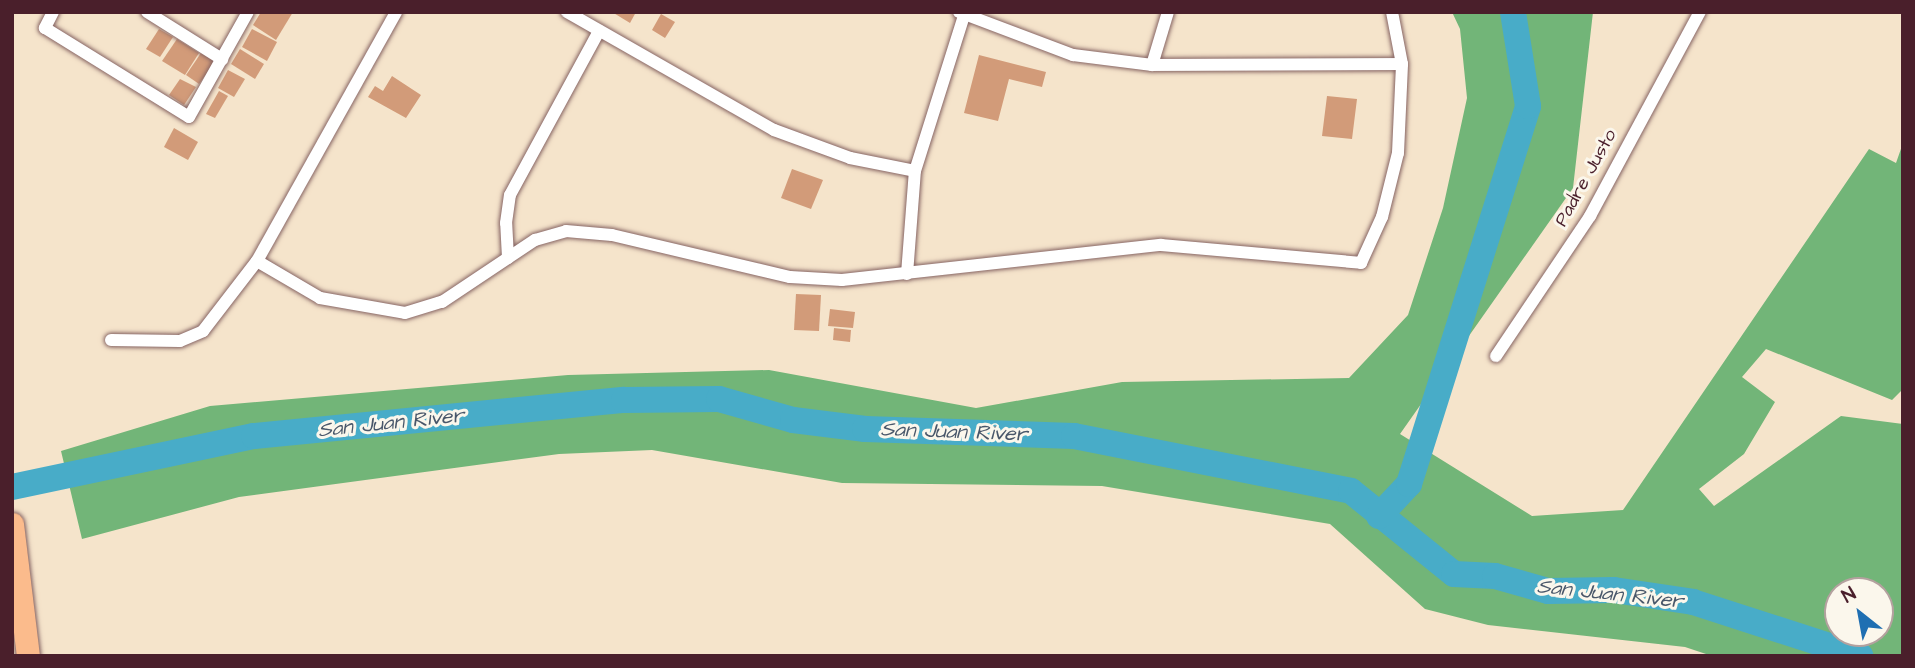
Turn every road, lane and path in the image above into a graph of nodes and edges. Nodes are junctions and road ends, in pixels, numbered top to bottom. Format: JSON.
{"nodes":[{"id":1,"x":53,"y":12,"type":"edge"},
{"id":2,"x":147,"y":12,"type":"edge"},
{"id":3,"x":248,"y":12,"type":"edge"},
{"id":4,"x":396,"y":12,"type":"edge"},
{"id":5,"x":566,"y":12,"type":"edge"},
{"id":6,"x":1168,"y":12,"type":"edge"},
{"id":7,"x":1392,"y":12,"type":"edge"},
{"id":8,"x":1700,"y":12,"type":"edge"},
{"id":9,"x":963,"y":13,"type":"edge"},
{"id":10,"x":599,"y":31,"type":"junction"},
{"id":11,"x":222,"y":59,"type":"junction"},
{"id":12,"x":1402,"y":64,"type":"junction"},
{"id":13,"x":1152,"y":65,"type":"junction"},
{"id":14,"x":915,"y":170,"type":"junction"},
{"id":15,"x":508,"y":258,"type":"junction"},
{"id":16,"x":257,"y":261,"type":"junction"},
{"id":17,"x":907,"y":274,"type":"junction"},
{"id":18,"x":111,"y":341,"type":"dead end"},
{"id":19,"x":1496,"y":356,"type":"dead end"},
{"id":20,"x":12,"y":524,"type":"edge"},
{"id":21,"x":28,"y":656,"type":"edge"}],
"edges":[{"from":1,"to":11,"type":"street"},
{"from":2,"to":11,"type":"street"},
{"from":3,"to":11,"type":"street"},
{"from":4,"to":16,"type":"street"},
{"from":5,"to":10,"type":"street"},
{"from":6,"to":13,"type":"street"},
{"from":7,"to":12,"type":"street"},
{"from":8,"to":19,"type":"street","name":"Padre Justo"},
{"from":9,"to":13,"type":"street"},
{"from":9,"to":14,"type":"street"},
{"from":10,"to":14,"type":"street"},
{"from":10,"to":15,"type":"street"},
{"from":12,"to":13,"type":"street"},
{"from":12,"to":17,"type":"street"},
{"from":14,"to":17,"type":"street"},
{"from":15,"to":16,"type":"street"},
{"from":15,"to":17,"type":"street"},
{"from":16,"to":18,"type":"street"},
{"from":20,"to":21,"type":"highway"}]}
